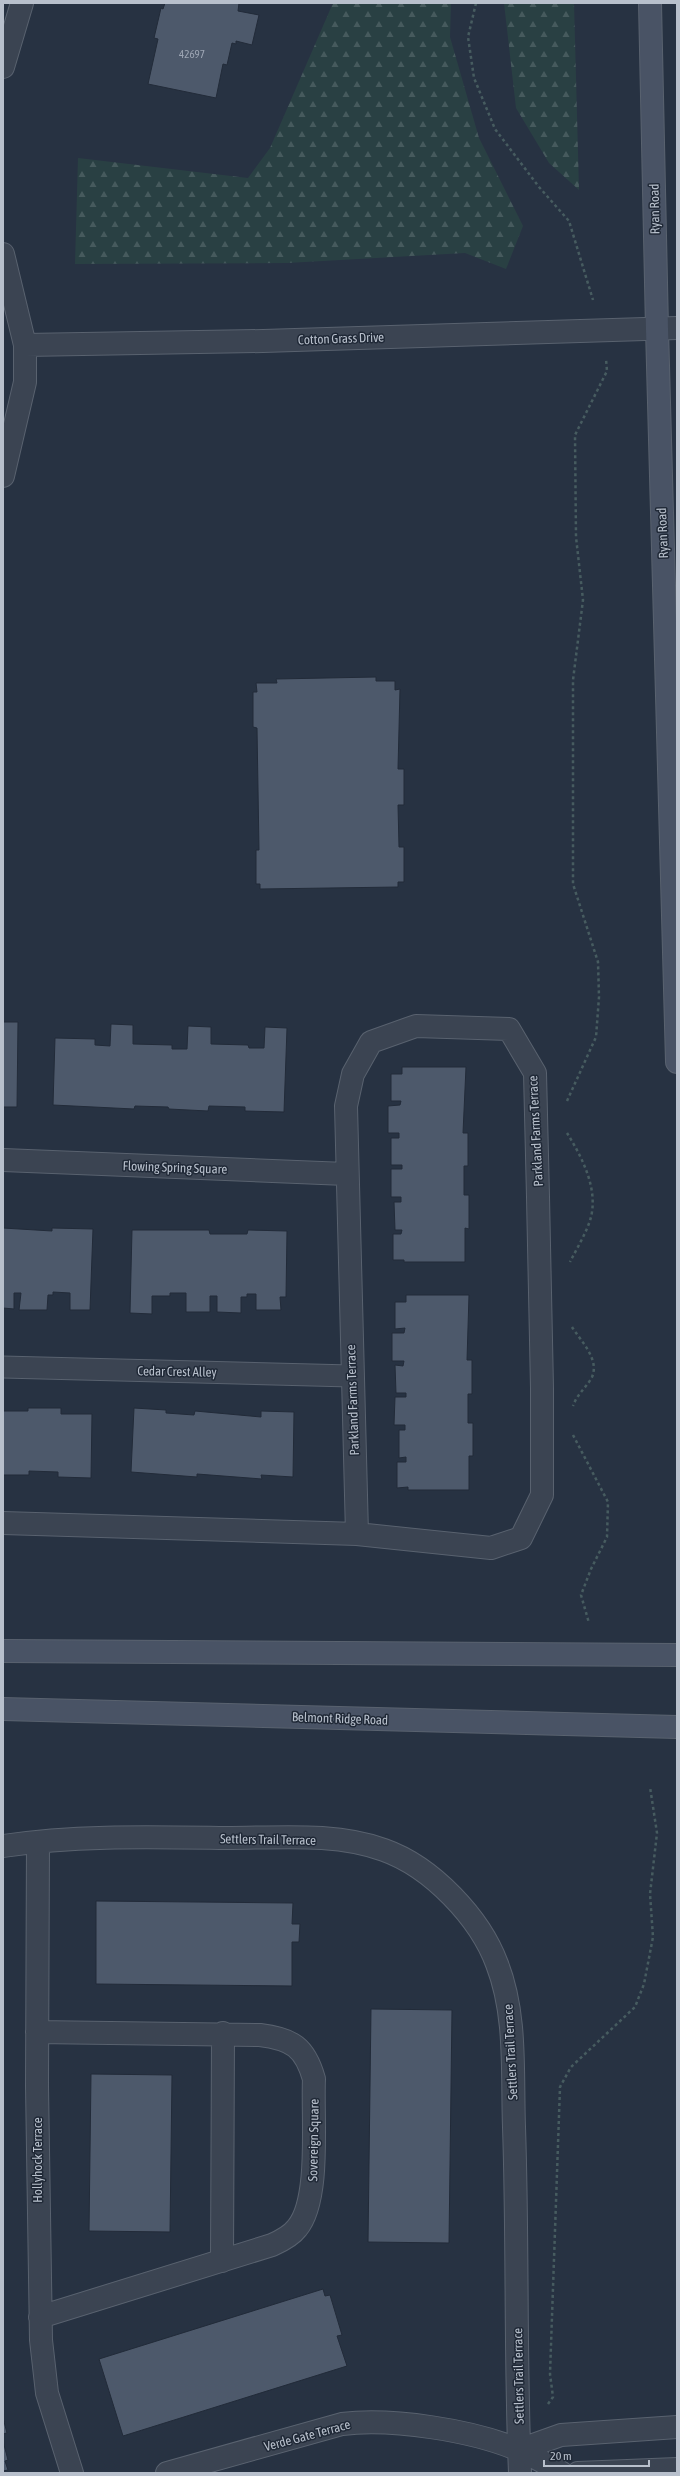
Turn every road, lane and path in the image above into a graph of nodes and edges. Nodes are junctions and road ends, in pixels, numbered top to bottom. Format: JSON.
{"nodes":[{"id":1,"x":22,"y":3,"type":"edge"},
{"id":2,"x":476,"y":3,"type":"edge"},
{"id":3,"x":650,"y":3,"type":"edge"},
{"id":4,"x":3,"y":67,"type":"edge"},
{"id":5,"x":3,"y":254,"type":"edge"},
{"id":6,"x":667,"y":328,"type":"edge"},
{"id":7,"x":605,"y":330,"type":"junction"},
{"id":8,"x":25,"y":345,"type":"junction"},
{"id":9,"x":3,"y":476,"type":"edge"},
{"id":10,"x":677,"y":1062,"type":"edge"},
{"id":11,"x":564,"y":1108,"type":"dead end"},
{"id":12,"x":567,"y":1132,"type":"dead end"},
{"id":13,"x":3,"y":1160,"type":"edge"},
{"id":14,"x":346,"y":1174,"type":"junction"},
{"id":15,"x":568,"y":1266,"type":"dead end"},
{"id":16,"x":570,"y":1321,"type":"dead end"},
{"id":17,"x":3,"y":1367,"type":"edge"},
{"id":18,"x":351,"y":1376,"type":"junction"},
{"id":19,"x":571,"y":1412,"type":"dead end"},
{"id":20,"x":572,"y":1431,"type":"dead end"},
{"id":21,"x":3,"y":1523,"type":"edge"},
{"id":22,"x":357,"y":1534,"type":"junction"},
{"id":23,"x":589,"y":1623,"type":"dead end"},
{"id":24,"x":3,"y":1651,"type":"edge"},
{"id":25,"x":677,"y":1655,"type":"edge"},
{"id":26,"x":3,"y":1709,"type":"edge"},
{"id":27,"x":677,"y":1727,"type":"edge"},
{"id":28,"x":650,"y":1787,"type":"dead end"},
{"id":29,"x":38,"y":1842,"type":"junction"},
{"id":30,"x":3,"y":1846,"type":"edge"},
{"id":31,"x":37,"y":2032,"type":"junction"},
{"id":32,"x":223,"y":2033,"type":"junction"},
{"id":33,"x":222,"y":2261,"type":"junction"},
{"id":34,"x":40,"y":2317,"type":"junction"},
{"id":35,"x":546,"y":2408,"type":"dead end"},
{"id":36,"x":677,"y":2427,"type":"edge"},
{"id":37,"x":519,"y":2450,"type":"junction"},
{"id":38,"x":677,"y":2469,"type":"edge"},
{"id":39,"x":72,"y":2473,"type":"edge"},
{"id":40,"x":167,"y":2473,"type":"edge"},
{"id":41,"x":520,"y":2473,"type":"edge"},
{"id":42,"x":562,"y":2473,"type":"edge"},
{"id":43,"x":578,"y":2473,"type":"edge"}],
"edges":[{"from":1,"to":4,"type":"street"},
{"from":2,"to":7,"type":"path"},
{"from":3,"to":6,"type":"main road","name":"Ryan Road"},
{"from":5,"to":8,"type":"street"},
{"from":6,"to":7,"type":"street","name":"Cotton Grass Drive"},
{"from":6,"to":10,"type":"main road","name":"Ryan Road"},
{"from":7,"to":8,"type":"street","name":"Cotton Grass Drive"},
{"from":7,"to":11,"type":"path"},
{"from":8,"to":9,"type":"street"},
{"from":12,"to":15,"type":"path"},
{"from":13,"to":14,"type":"street","name":"Flowing Spring Square"},
{"from":14,"to":18,"type":"street","name":"Parkland Farms Terrace"},
{"from":14,"to":22,"type":"street","name":"Parkland Farms Terrace"},
{"from":16,"to":19,"type":"path"},
{"from":17,"to":18,"type":"lane","name":"Cedar Crest Alley"},
{"from":18,"to":22,"type":"street","name":"Parkland Farms Terrace"},
{"from":20,"to":23,"type":"path"},
{"from":21,"to":22,"type":"street","name":"Parkland Farms Terrace"},
{"from":24,"to":25,"type":"main road"},
{"from":26,"to":27,"type":"main road","name":"Belmont Ridge Road"},
{"from":28,"to":35,"type":"path"},
{"from":29,"to":30,"type":"street","name":"Settlers Trail Terrace"},
{"from":29,"to":31,"type":"street","name":"Hollyhock Terrace"},
{"from":29,"to":37,"type":"street","name":"Settlers Trail Terrace"},
{"from":31,"to":32,"type":"street","name":"Sovereign Square"},
{"from":31,"to":34,"type":"street","name":"Hollyhock Terrace"},
{"from":32,"to":33,"type":"street"},
{"from":32,"to":33,"type":"street","name":"Sovereign Square"},
{"from":33,"to":34,"type":"street","name":"Sovereign Square"},
{"from":34,"to":39,"type":"street","name":"Hollyhock Terrace"},
{"from":36,"to":37,"type":"street"},
{"from":37,"to":40,"type":"street","name":"Verde Gate Terrace"},
{"from":37,"to":41,"type":"street","name":"Settlers Trail Terrace"},
{"from":37,"to":42,"type":"street","name":"Verde Gate Terrace"},
{"from":38,"to":43,"type":"street"}]}
